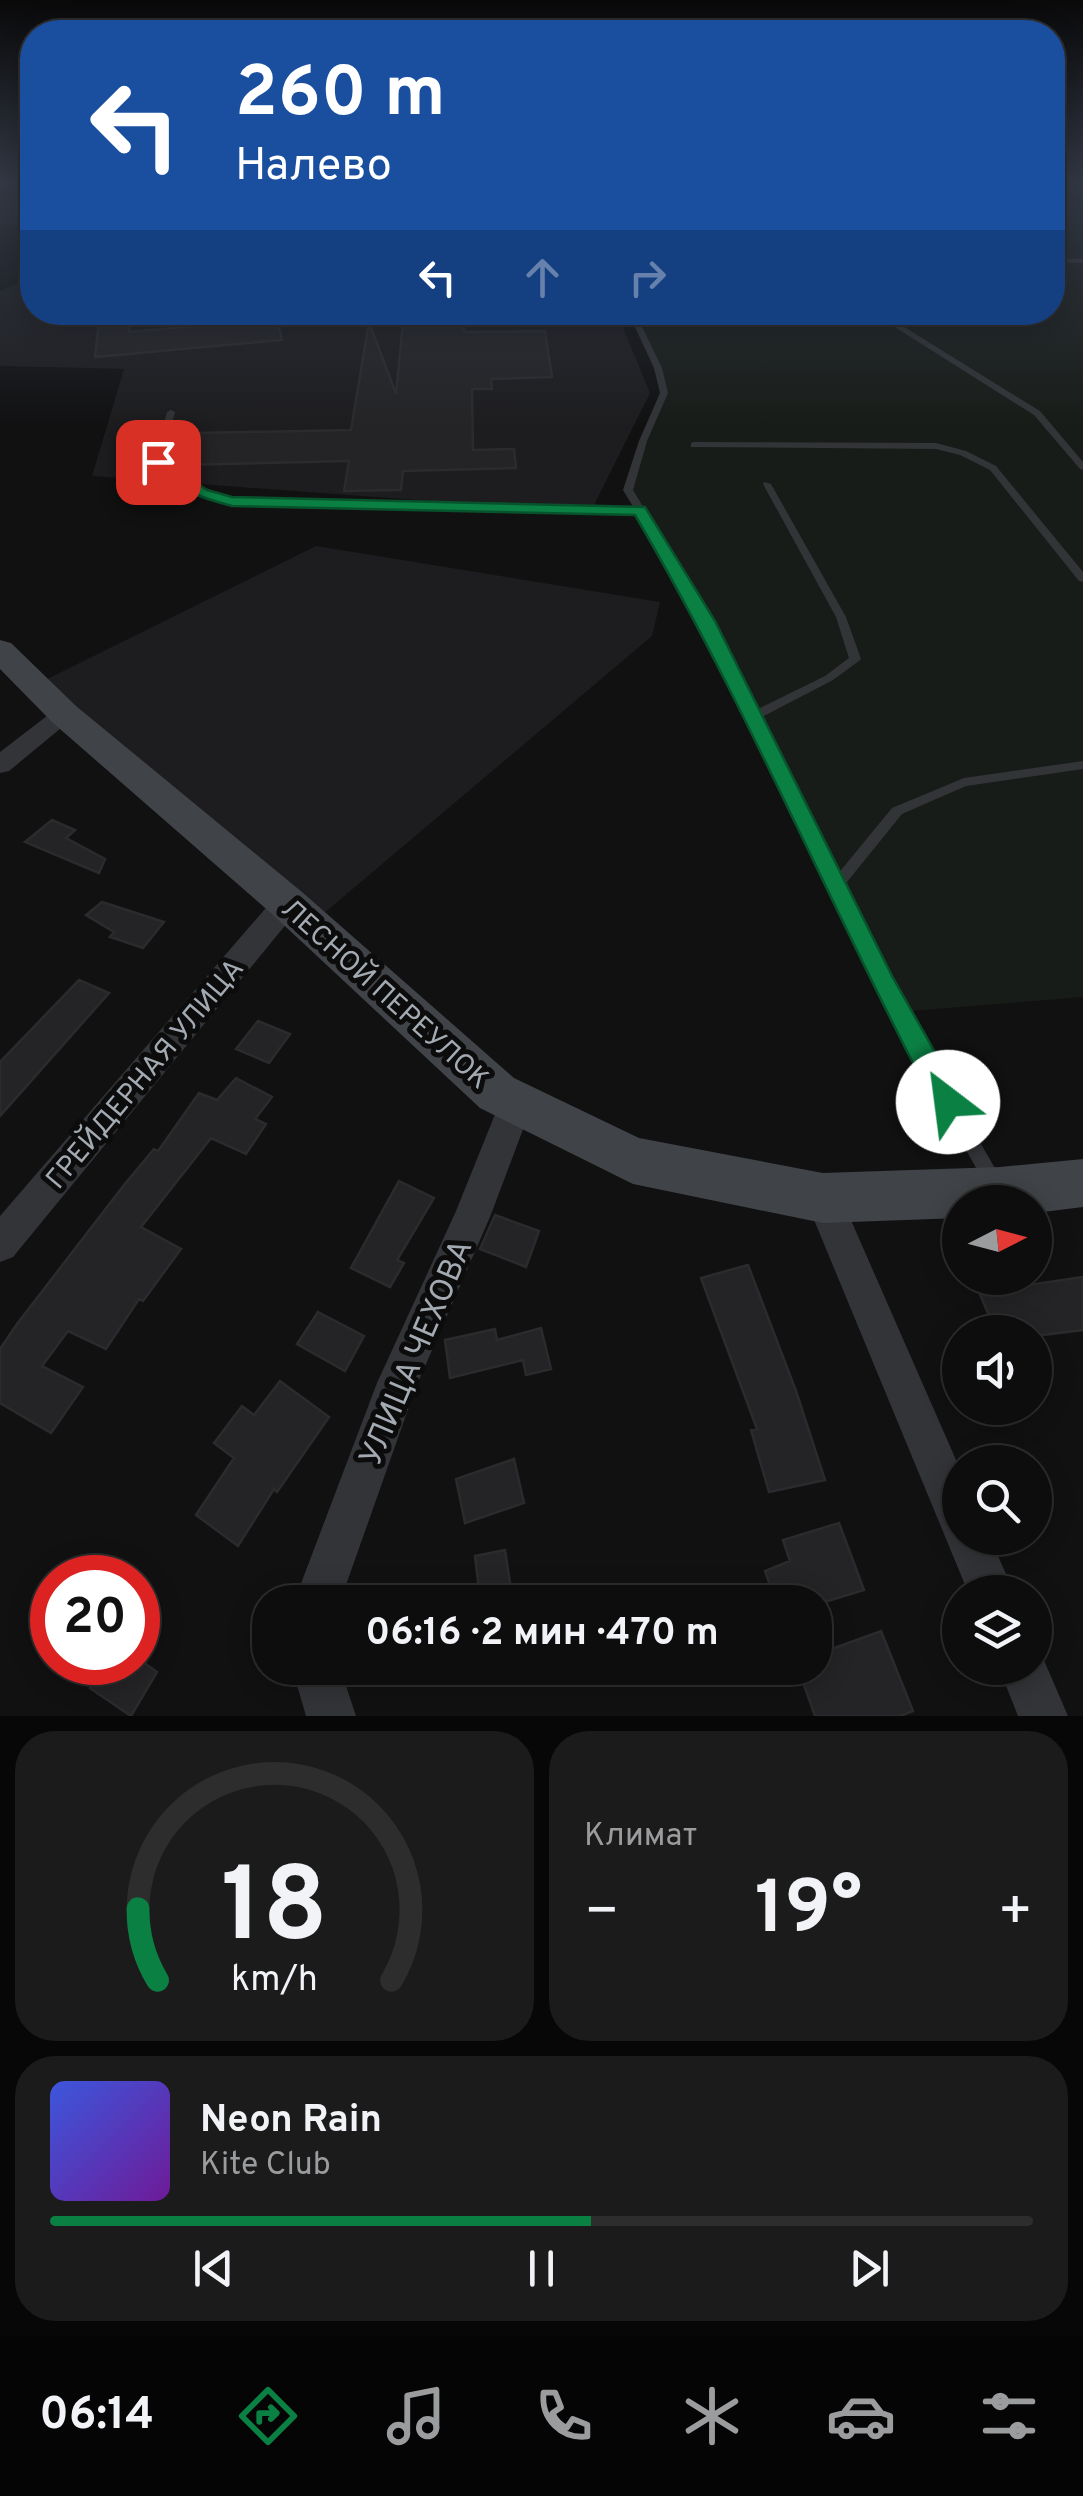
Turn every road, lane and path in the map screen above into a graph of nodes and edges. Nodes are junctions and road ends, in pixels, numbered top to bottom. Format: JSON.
{"nodes":[{"id":1,"x":636,"y":325,"type":"edge"},
{"id":2,"x":895,"y":325,"type":"edge"},
{"id":3,"x":170,"y":412,"type":"dead end"},
{"id":4,"x":694,"y":446,"type":"dead end"},
{"id":5,"x":1083,"y":467,"type":"edge"},
{"id":6,"x":766,"y":484,"type":"dead end"},
{"id":7,"x":640,"y":510,"type":"junction"},
{"id":8,"x":1083,"y":579,"type":"edge"},
{"id":9,"x":0,"y":650,"type":"edge"},
{"id":10,"x":64,"y":714,"type":"junction"},
{"id":11,"x":751,"y":718,"type":"junction"},
{"id":12,"x":0,"y":765,"type":"edge"},
{"id":13,"x":1083,"y":765,"type":"edge"},
{"id":14,"x":835,"y":888,"type":"junction"},
{"id":15,"x":287,"y":904,"type":"junction"},
{"id":16,"x":516,"y":1103,"type":"junction"},
{"id":17,"x":1083,"y":1183,"type":"edge"},
{"id":18,"x":996,"y":1185,"type":"edge"},
{"id":19,"x":1052,"y":1186,"type":"edge"},
{"id":20,"x":942,"y":1194,"type":"edge"},
{"id":21,"x":823,"y":1198,"type":"junction"},
{"id":22,"x":0,"y":1244,"type":"edge"},
{"id":23,"x":942,"y":1478,"type":"edge"},
{"id":24,"x":323,"y":1585,"type":"edge"},
{"id":25,"x":321,"y":1685,"type":"edge"},
{"id":26,"x":1030,"y":1685,"type":"edge"},
{"id":27,"x":330,"y":1716,"type":"edge"},
{"id":28,"x":1043,"y":1716,"type":"edge"}],
"edges":[{"from":1,"to":7,"type":"lane"},
{"from":2,"to":5,"type":"lane"},
{"from":3,"to":7,"type":"lane"},
{"from":4,"to":8,"type":"lane"},
{"from":6,"to":11,"type":"lane"},
{"from":7,"to":11,"type":"lane"},
{"from":9,"to":10,"type":"main road","name":"ЛЕСНОЙ ПЕРЕУЛОК"},
{"from":10,"to":12,"type":"street"},
{"from":10,"to":15,"type":"main road","name":"ЛЕСНОЙ ПЕРЕУЛОК"},
{"from":11,"to":14,"type":"lane"},
{"from":13,"to":14,"type":"lane"},
{"from":14,"to":18,"type":"lane"},
{"from":15,"to":16,"type":"main road","name":"ЛЕСНОЙ ПЕРЕУЛОК"},
{"from":15,"to":22,"type":"street","name":"ГРЕЙДЕРНАЯ УЛИЦА"},
{"from":16,"to":21,"type":"main road","name":"ЛЕСНОЙ ПЕРЕУЛОК"},
{"from":16,"to":24,"type":"street","name":"УЛИЦА ЧЕХОВА"},
{"from":17,"to":19,"type":"main road","name":"ЛЕСНОЙ ПЕРЕУЛОК"},
{"from":20,"to":21,"type":"main road","name":"ЛЕСНОЙ ПЕРЕУЛОК"},
{"from":21,"to":23,"type":"street"},
{"from":25,"to":27,"type":"street"},
{"from":26,"to":28,"type":"street"}]}
